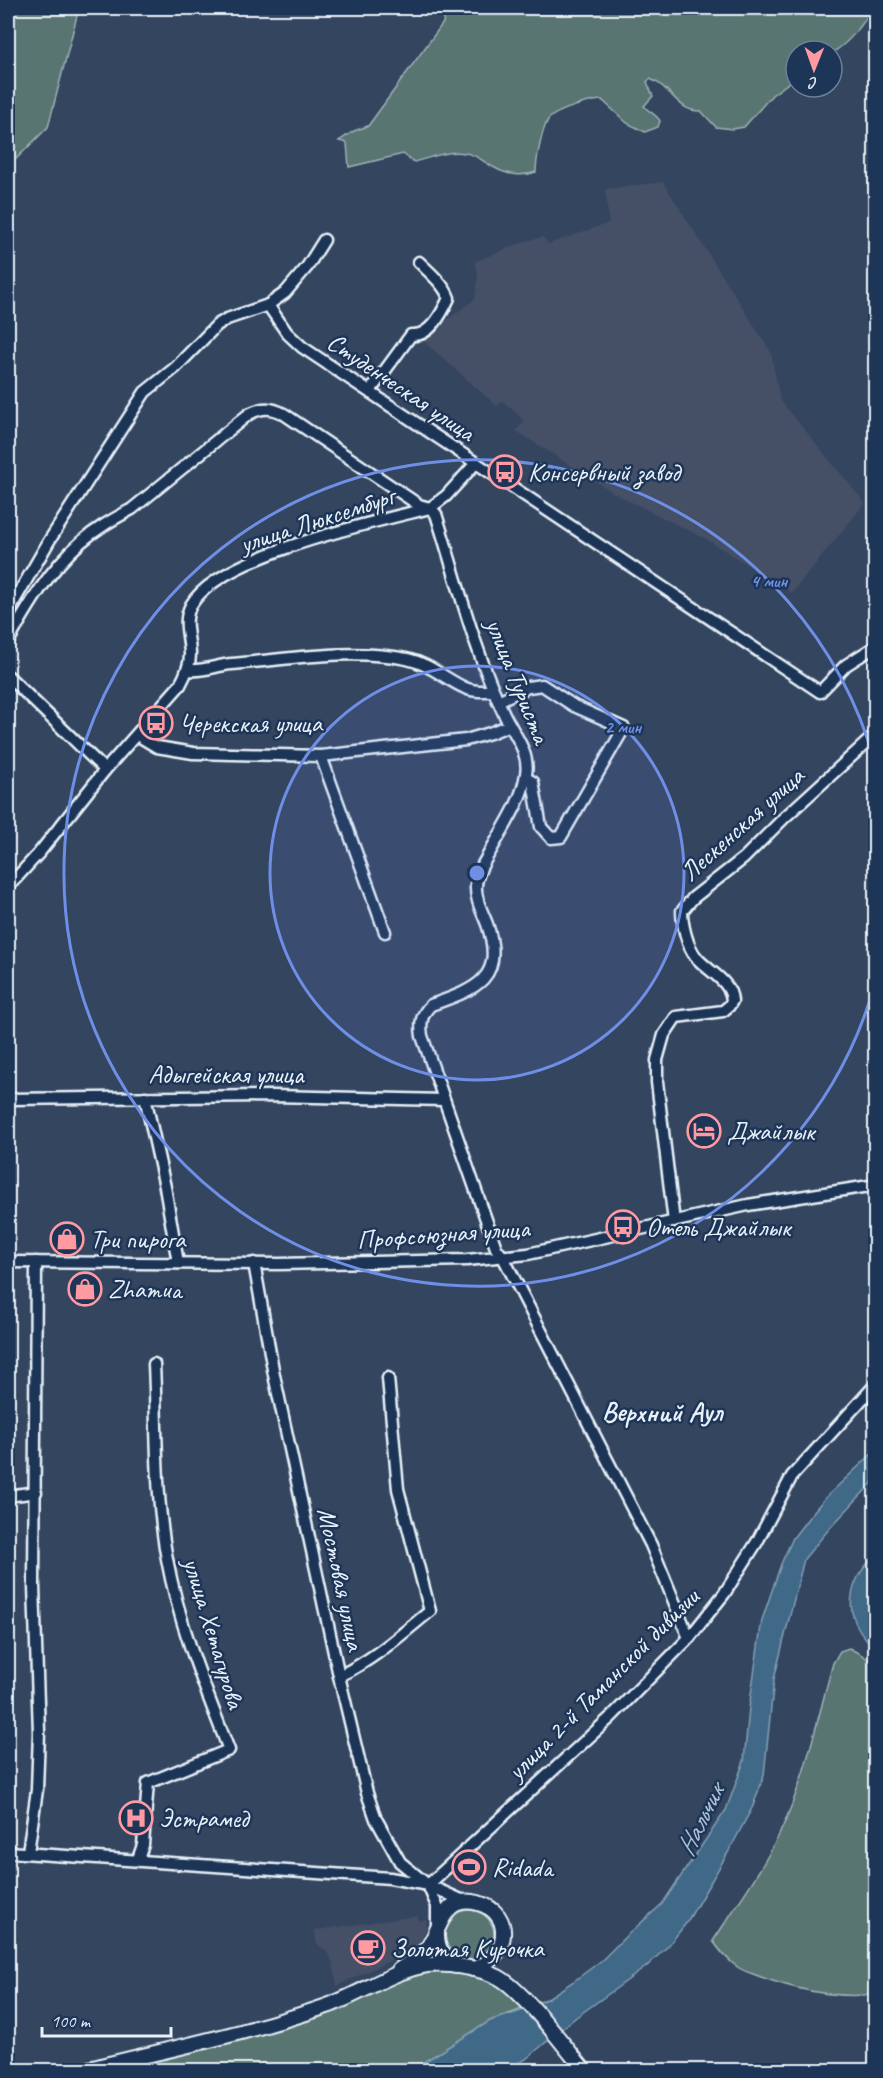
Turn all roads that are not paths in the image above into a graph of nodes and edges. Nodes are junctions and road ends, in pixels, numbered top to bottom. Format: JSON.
{"nodes":[{"id":1,"x":324,"y":240,"type":"dead end"},
{"id":2,"x":419,"y":262,"type":"dead end"},
{"id":3,"x":268,"y":305,"type":"junction"},
{"id":4,"x":370,"y":391,"type":"junction"},
{"id":5,"x":476,"y":463,"type":"junction"},
{"id":6,"x":430,"y":508,"type":"junction"},
{"id":7,"x":8,"y":612,"type":"edge"},
{"id":8,"x":8,"y":642,"type":"edge"},
{"id":9,"x":876,"y":646,"type":"edge"},
{"id":10,"x":187,"y":670,"type":"junction"},
{"id":11,"x":8,"y":676,"type":"edge"},
{"id":12,"x":492,"y":691,"type":"junction"},
{"id":13,"x":498,"y":701,"type":"junction"},
{"id":14,"x":510,"y":725,"type":"junction"},
{"id":15,"x":876,"y":734,"type":"edge"},
{"id":16,"x":137,"y":735,"type":"junction"},
{"id":17,"x":321,"y":756,"type":"junction"},
{"id":18,"x":105,"y":770,"type":"junction"},
{"id":19,"x":526,"y":778,"type":"junction"},
{"id":20,"x":8,"y":888,"type":"edge"},
{"id":21,"x":385,"y":932,"type":"dead end"},
{"id":22,"x":145,"y":1097,"type":"junction"},
{"id":23,"x":8,"y":1099,"type":"edge"},
{"id":24,"x":444,"y":1100,"type":"junction"},
{"id":25,"x":876,"y":1185,"type":"edge"},
{"id":26,"x":674,"y":1222,"type":"junction"},
{"id":27,"x":503,"y":1257,"type":"junction"},
{"id":28,"x":8,"y":1262,"type":"edge"},
{"id":29,"x":36,"y":1262,"type":"junction"},
{"id":30,"x":178,"y":1263,"type":"junction"},
{"id":31,"x":254,"y":1263,"type":"junction"},
{"id":32,"x":154,"y":1364,"type":"dead end"},
{"id":33,"x":388,"y":1378,"type":"dead end"},
{"id":34,"x":876,"y":1384,"type":"edge"},
{"id":35,"x":36,"y":1492,"type":"junction"},
{"id":36,"x":8,"y":1496,"type":"edge"},
{"id":37,"x":689,"y":1638,"type":"junction"},
{"id":38,"x":339,"y":1676,"type":"junction"},
{"id":39,"x":8,"y":1852,"type":"edge"},
{"id":40,"x":28,"y":1852,"type":"junction"},
{"id":41,"x":138,"y":1859,"type":"junction"},
{"id":42,"x":428,"y":1886,"type":"junction"},
{"id":43,"x":466,"y":1902,"type":"junction"},
{"id":44,"x":437,"y":1928,"type":"junction"},
{"id":45,"x":500,"y":1949,"type":"junction"},
{"id":46,"x":456,"y":1966,"type":"junction"},
{"id":47,"x":473,"y":1969,"type":"junction"},
{"id":48,"x":391,"y":1977,"type":"junction"},
{"id":49,"x":517,"y":1992,"type":"junction"},
{"id":50,"x":85,"y":2070,"type":"edge"},
{"id":51,"x":584,"y":2070,"type":"edge"}],
"edges":[{"from":1,"to":3,"type":"street"},
{"from":2,"to":4,"type":"street"},
{"from":3,"to":4,"type":"street","name":"Студенческая улица"},
{"from":3,"to":7,"type":"street"},
{"from":4,"to":5,"type":"street","name":"Студенческая улица"},
{"from":5,"to":6,"type":"street","name":"улица Люксембург"},
{"from":5,"to":9,"type":"street","name":"Студенческая улица"},
{"from":6,"to":8,"type":"street"},
{"from":6,"to":10,"type":"street","name":"улица Люксембург"},
{"from":6,"to":12,"type":"street","name":"улица Туриста"},
{"from":10,"to":12,"type":"street"},
{"from":10,"to":16,"type":"street","name":"улица Люксембург"},
{"from":11,"to":18,"type":"street"},
{"from":12,"to":13,"type":"street","name":"улица Туриста"},
{"from":13,"to":14,"type":"street","name":"улица Туриста"},
{"from":13,"to":19,"type":"street"},
{"from":14,"to":17,"type":"street"},
{"from":14,"to":19,"type":"street","name":"улица Туриста"},
{"from":15,"to":26,"type":"street","name":"Лескенская улица"},
{"from":16,"to":17,"type":"street"},
{"from":16,"to":18,"type":"street","name":"улица Люксембург"},
{"from":17,"to":21,"type":"street"},
{"from":18,"to":20,"type":"street","name":"улица Люксембург"},
{"from":19,"to":24,"type":"street","name":"улица Туриста"},
{"from":22,"to":23,"type":"street","name":"Адыгейская улица"},
{"from":22,"to":24,"type":"street","name":"Адыгейская улица"},
{"from":22,"to":30,"type":"street"},
{"from":24,"to":27,"type":"street","name":"улица Туриста"},
{"from":25,"to":26,"type":"street","name":"Профсоюзная улица"},
{"from":26,"to":27,"type":"street","name":"Профсоюзная улица"},
{"from":27,"to":31,"type":"street","name":"Профсоюзная улица"},
{"from":27,"to":37,"type":"street","name":"улица Туриста"},
{"from":28,"to":29,"type":"street","name":"Профсоюзная улица"},
{"from":29,"to":30,"type":"street","name":"Профсоюзная улица"},
{"from":29,"to":35,"type":"street"},
{"from":30,"to":31,"type":"street","name":"Профсоюзная улица"},
{"from":31,"to":38,"type":"street","name":"Мостовая улица"},
{"from":32,"to":41,"type":"street","name":"улица Хетагурова"},
{"from":33,"to":38,"type":"street"},
{"from":34,"to":37,"type":"street","name":"улица 2-й Таманской дивизии"},
{"from":35,"to":36,"type":"street"},
{"from":35,"to":40,"type":"street"},
{"from":37,"to":42,"type":"street","name":"улица 2-й Таманской дивизии"},
{"from":38,"to":42,"type":"street","name":"Мостовая улица"},
{"from":39,"to":40,"type":"street"},
{"from":40,"to":41,"type":"street"},
{"from":41,"to":42,"type":"street"},
{"from":42,"to":43,"type":"street"},
{"from":42,"to":44,"type":"street"},
{"from":43,"to":44,"type":"main road"},
{"from":43,"to":45,"type":"main road"},
{"from":44,"to":46,"type":"main road"},
{"from":44,"to":48,"type":"main road"},
{"from":45,"to":47,"type":"main road"},
{"from":45,"to":49,"type":"main road"},
{"from":46,"to":47,"type":"main road"},
{"from":46,"to":48,"type":"main road"},
{"from":47,"to":49,"type":"main road"},
{"from":48,"to":50,"type":"main road"},
{"from":49,"to":51,"type":"main road"}]}
